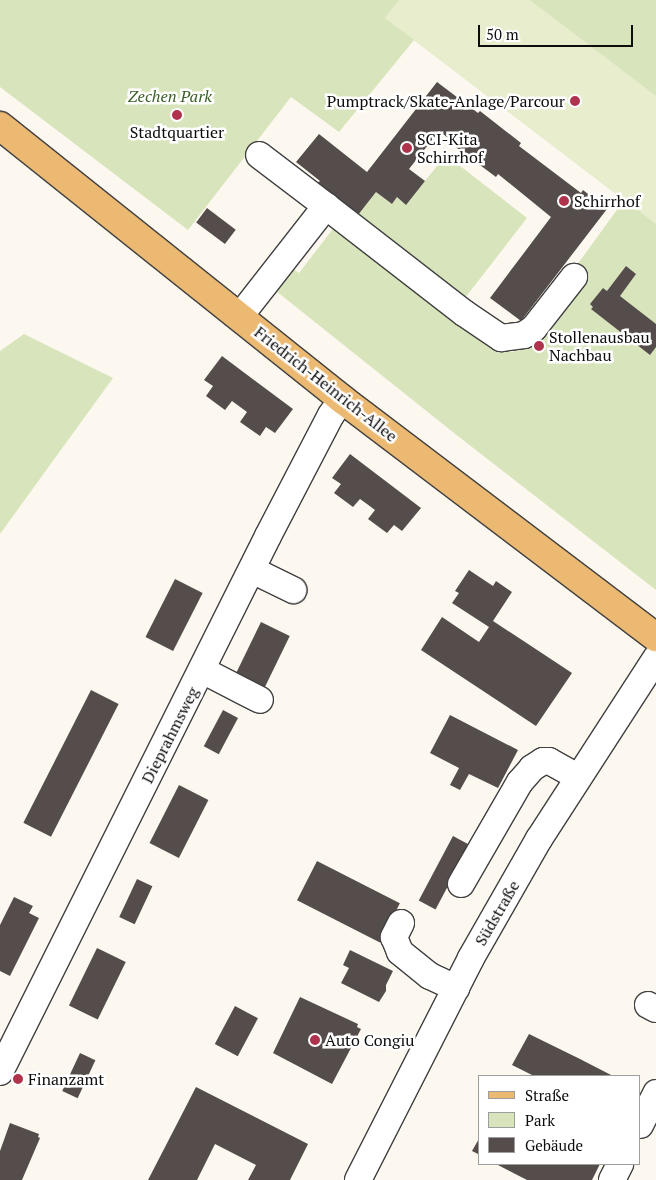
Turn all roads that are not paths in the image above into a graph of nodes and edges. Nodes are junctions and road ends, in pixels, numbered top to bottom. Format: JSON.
{"nodes":[{"id":1,"x":0,"y":126,"type":"edge"},
{"id":2,"x":259,"y":155,"type":"dead end"},
{"id":3,"x":326,"y":206,"type":"junction"},
{"id":4,"x":574,"y":277,"type":"dead end"},
{"id":5,"x":240,"y":316,"type":"junction"},
{"id":6,"x":342,"y":398,"type":"junction"},
{"id":7,"x":252,"y":570,"type":"junction"},
{"id":8,"x":293,"y":590,"type":"dead end"},
{"id":9,"x":656,"y":637,"type":"edge"},
{"id":10,"x":656,"y":658,"type":"edge"},
{"id":11,"x":202,"y":670,"type":"junction"},
{"id":12,"x":260,"y":700,"type":"dead end"},
{"id":13,"x":578,"y":777,"type":"junction"},
{"id":14,"x":461,"y":884,"type":"dead end"},
{"id":15,"x":401,"y":923,"type":"dead end"},
{"id":16,"x":456,"y":988,"type":"junction"},
{"id":17,"x":0,"y":1072,"type":"edge"},
{"id":18,"x":656,"y":1093,"type":"edge"},
{"id":19,"x":641,"y":1123,"type":"edge"},
{"id":20,"x":620,"y":1165,"type":"edge"},
{"id":21,"x":358,"y":1180,"type":"edge"},
{"id":22,"x":612,"y":1180,"type":"edge"}],
"edges":[{"from":1,"to":5,"type":"main road","name":"Friedrich-Heinrich-Allee"},
{"from":2,"to":3,"type":"street"},
{"from":3,"to":4,"type":"street"},
{"from":3,"to":5,"type":"street"},
{"from":5,"to":6,"type":"main road","name":"Friedrich-Heinrich-Allee"},
{"from":6,"to":7,"type":"street","name":"Dieprahmsweg"},
{"from":6,"to":9,"type":"main road","name":"Friedrich-Heinrich-Allee"},
{"from":7,"to":8,"type":"street"},
{"from":7,"to":11,"type":"street","name":"Dieprahmsweg"},
{"from":10,"to":13,"type":"street","name":"Südstraße"},
{"from":11,"to":12,"type":"street"},
{"from":11,"to":17,"type":"street","name":"Dieprahmsweg"},
{"from":13,"to":14,"type":"street"},
{"from":13,"to":16,"type":"street","name":"Südstraße"},
{"from":15,"to":16,"type":"street"},
{"from":16,"to":21,"type":"street","name":"Südstraße"},
{"from":18,"to":19,"type":"street"},
{"from":20,"to":22,"type":"street"}]}
